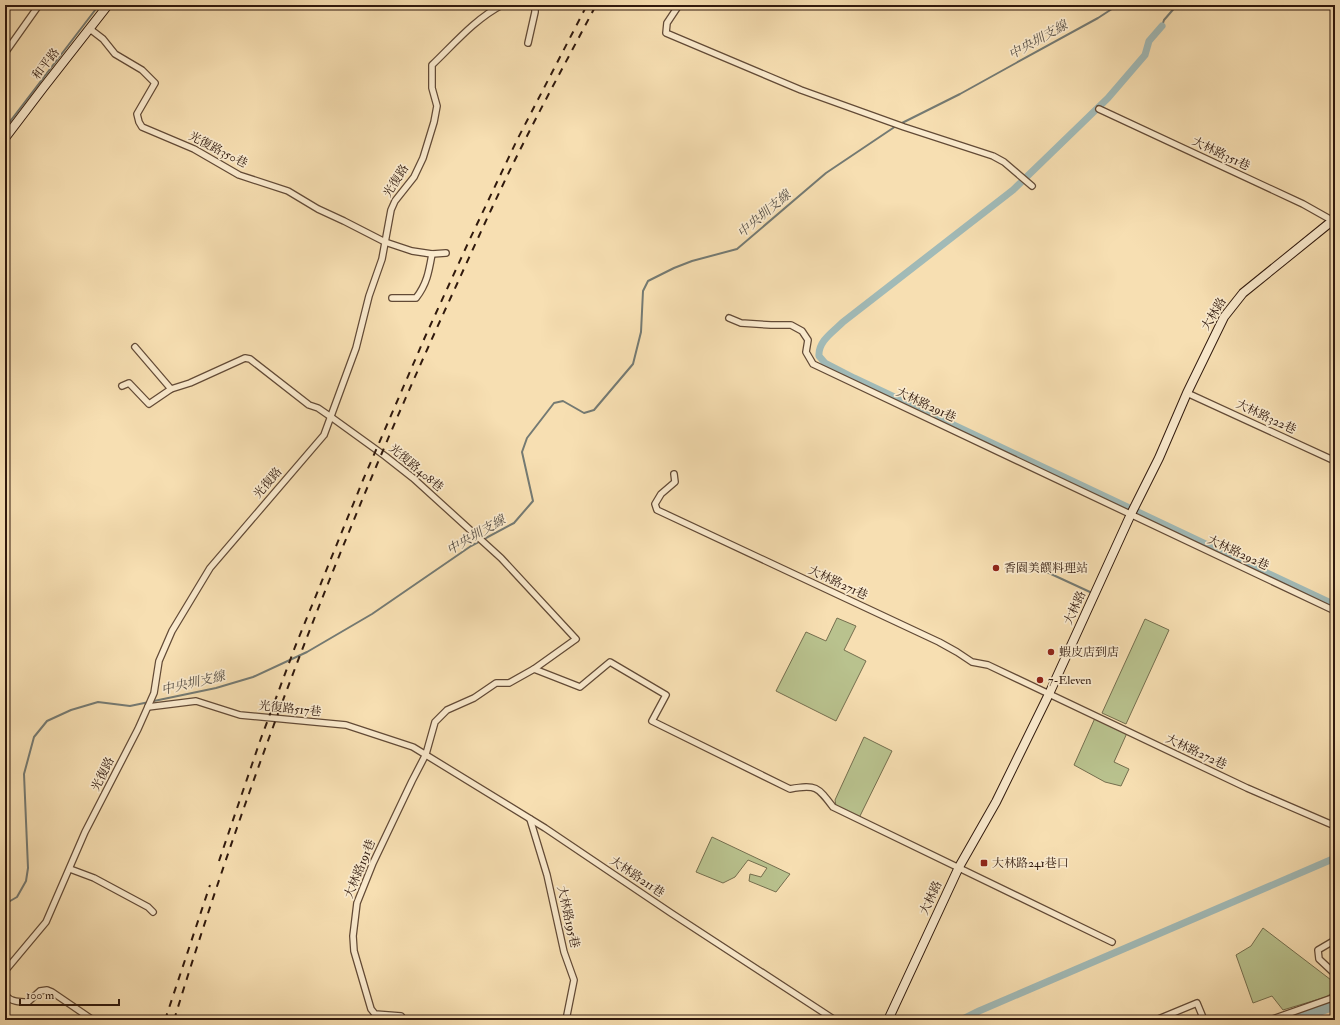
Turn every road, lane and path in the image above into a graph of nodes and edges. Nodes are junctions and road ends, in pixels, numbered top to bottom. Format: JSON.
{"nodes":[{"id":1,"x":39,"y":5,"type":"edge"},
{"id":2,"x":108,"y":5,"type":"edge"},
{"id":3,"x":502,"y":5,"type":"edge"},
{"id":4,"x":535,"y":5,"type":"edge"},
{"id":5,"x":679,"y":5,"type":"edge"},
{"id":6,"x":90,"y":29,"type":"junction"},
{"id":7,"x":528,"y":43,"type":"dead end"},
{"id":8,"x":5,"y":53,"type":"edge"},
{"id":9,"x":1099,"y":109,"type":"dead end"},
{"id":10,"x":5,"y":138,"type":"edge"},
{"id":11,"x":1031,"y":186,"type":"dead end"},
{"id":12,"x":1334,"y":220,"type":"edge"},
{"id":13,"x":385,"y":242,"type":"junction"},
{"id":14,"x":446,"y":253,"type":"dead end"},
{"id":15,"x":432,"y":254,"type":"junction"},
{"id":16,"x":392,"y":298,"type":"dead end"},
{"id":17,"x":729,"y":318,"type":"dead end"},
{"id":18,"x":135,"y":347,"type":"dead end"},
{"id":19,"x":122,"y":386,"type":"dead end"},
{"id":20,"x":171,"y":390,"type":"junction"},
{"id":21,"x":1187,"y":393,"type":"junction"},
{"id":22,"x":331,"y":417,"type":"junction"},
{"id":23,"x":1335,"y":461,"type":"edge"},
{"id":24,"x":674,"y":474,"type":"dead end"},
{"id":25,"x":1131,"y":514,"type":"junction"},
{"id":26,"x":1335,"y":611,"type":"edge"},
{"id":27,"x":534,"y":669,"type":"junction"},
{"id":28,"x":1049,"y":694,"type":"junction"},
{"id":29,"x":148,"y":706,"type":"junction"},
{"id":30,"x":426,"y":754,"type":"junction"},
{"id":31,"x":530,"y":819,"type":"junction"},
{"id":32,"x":1335,"y":826,"type":"edge"},
{"id":33,"x":959,"y":867,"type":"junction"},
{"id":34,"x":70,"y":869,"type":"junction"},
{"id":35,"x":153,"y":912,"type":"dead end"},
{"id":36,"x":1335,"y":940,"type":"edge"},
{"id":37,"x":1112,"y":942,"type":"dead end"},
{"id":38,"x":5,"y":971,"type":"edge"},
{"id":39,"x":1335,"y":974,"type":"edge"},
{"id":40,"x":5,"y":995,"type":"edge"},
{"id":41,"x":1335,"y":997,"type":"edge"},
{"id":42,"x":93,"y":1020,"type":"edge"},
{"id":43,"x":404,"y":1020,"type":"edge"},
{"id":44,"x":566,"y":1020,"type":"edge"},
{"id":45,"x":835,"y":1020,"type":"edge"},
{"id":46,"x":888,"y":1020,"type":"edge"},
{"id":47,"x":1156,"y":1020,"type":"edge"},
{"id":48,"x":1204,"y":1020,"type":"edge"},
{"id":49,"x":1270,"y":1020,"type":"edge"}],
"edges":[{"from":1,"to":8,"type":"street"},
{"from":2,"to":6,"type":"street","name":"和平路"},
{"from":3,"to":13,"type":"street","name":"光復路"},
{"from":4,"to":7,"type":"street"},
{"from":5,"to":11,"type":"street"},
{"from":6,"to":10,"type":"street","name":"和平路"},
{"from":6,"to":13,"type":"street","name":"光復路350巷"},
{"from":9,"to":12,"type":"street","name":"大林路351巷"},
{"from":12,"to":21,"type":"street","name":"大林路"},
{"from":13,"to":15,"type":"street"},
{"from":13,"to":22,"type":"street","name":"光復路"},
{"from":14,"to":15,"type":"street"},
{"from":15,"to":16,"type":"street"},
{"from":17,"to":25,"type":"street","name":"大林路291巷"},
{"from":18,"to":20,"type":"street"},
{"from":19,"to":20,"type":"street","name":"光復路408巷"},
{"from":20,"to":22,"type":"street","name":"光復路408巷"},
{"from":21,"to":23,"type":"street","name":"大林路322巷"},
{"from":21,"to":25,"type":"street","name":"大林路"},
{"from":22,"to":27,"type":"street","name":"光復路408巷"},
{"from":22,"to":29,"type":"street","name":"光復路"},
{"from":24,"to":28,"type":"street","name":"大林路271巷"},
{"from":25,"to":26,"type":"street","name":"大林路292巷"},
{"from":25,"to":28,"type":"street","name":"大林路"},
{"from":27,"to":30,"type":"street","name":"大林路191巷"},
{"from":27,"to":33,"type":"street"},
{"from":28,"to":32,"type":"street","name":"大林路272巷"},
{"from":28,"to":33,"type":"street","name":"大林路"},
{"from":29,"to":30,"type":"street","name":"光復路517巷"},
{"from":29,"to":34,"type":"street","name":"光復路"},
{"from":30,"to":31,"type":"street","name":"大林路211巷"},
{"from":30,"to":43,"type":"street","name":"大林路191巷"},
{"from":31,"to":44,"type":"street","name":"大林路195巷"},
{"from":31,"to":45,"type":"street","name":"大林路211巷"},
{"from":33,"to":37,"type":"street"},
{"from":33,"to":46,"type":"street","name":"大林路"},
{"from":34,"to":35,"type":"street"},
{"from":34,"to":38,"type":"street","name":"光復路"},
{"from":36,"to":39,"type":"street"},
{"from":40,"to":42,"type":"street"},
{"from":41,"to":49,"type":"street"},
{"from":47,"to":48,"type":"street"}]}
